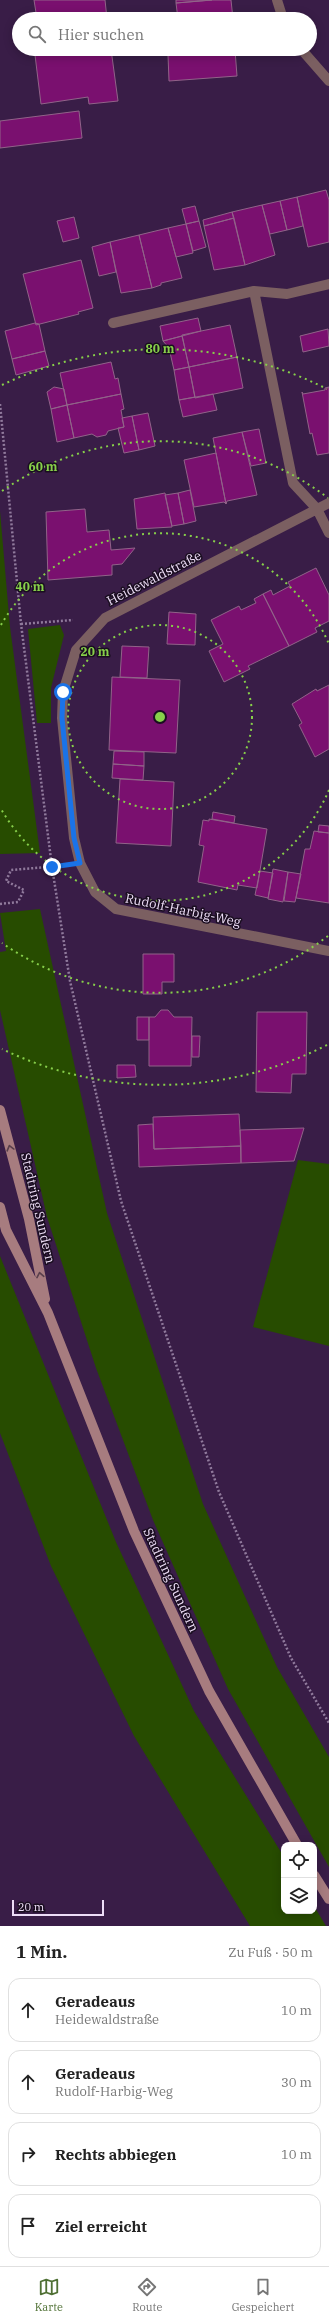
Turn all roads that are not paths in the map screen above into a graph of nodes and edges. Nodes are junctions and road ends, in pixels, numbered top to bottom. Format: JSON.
{"nodes":[{"id":1,"x":277,"y":0,"type":"edge"},
{"id":2,"x":281,"y":12,"type":"edge"},
{"id":3,"x":307,"y":56,"type":"edge"},
{"id":4,"x":329,"y":81,"type":"edge"},
{"id":5,"x":329,"y":284,"type":"edge"},
{"id":6,"x":254,"y":291,"type":"junction"},
{"id":7,"x":113,"y":323,"type":"dead end"},
{"id":8,"x":329,"y":503,"type":"edge"},
{"id":9,"x":317,"y":509,"type":"junction"},
{"id":10,"x":329,"y":533,"type":"edge"},
{"id":11,"x":62,"y":718,"type":"joint"},
{"id":12,"x":329,"y":951,"type":"edge"},
{"id":13,"x":0,"y":1110,"type":"edge"},
{"id":14,"x":0,"y":1207,"type":"edge"},
{"id":15,"x":48,"y":1313,"type":"junction"},
{"id":16,"x":295,"y":1842,"type":"edge"},
{"id":17,"x":316,"y":1878,"type":"edge"},
{"id":18,"x":329,"y":1899,"type":"edge"}],
"edges":[{"from":1,"to":2,"type":"street"},
{"from":3,"to":4,"type":"street"},
{"from":5,"to":6,"type":"street"},
{"from":6,"to":7,"type":"street"},
{"from":6,"to":9,"type":"street"},
{"from":8,"to":9,"type":"street","name":"Heidewaldstraße"},
{"from":9,"to":10,"type":"street"},
{"from":9,"to":11,"type":"street","name":"Heidewaldstraße"},
{"from":11,"to":12,"type":"street","name":"Rudolf-Harbig-Weg"},
{"from":15,"to":13,"type":"main road","name":"Stadtring Sundern","one_way":true},
{"from":14,"to":15,"type":"main road","name":"Stadtring Sundern"},
{"from":15,"to":16,"type":"main road","name":"Stadtring Sundern"},
{"from":17,"to":18,"type":"main road"}]}
